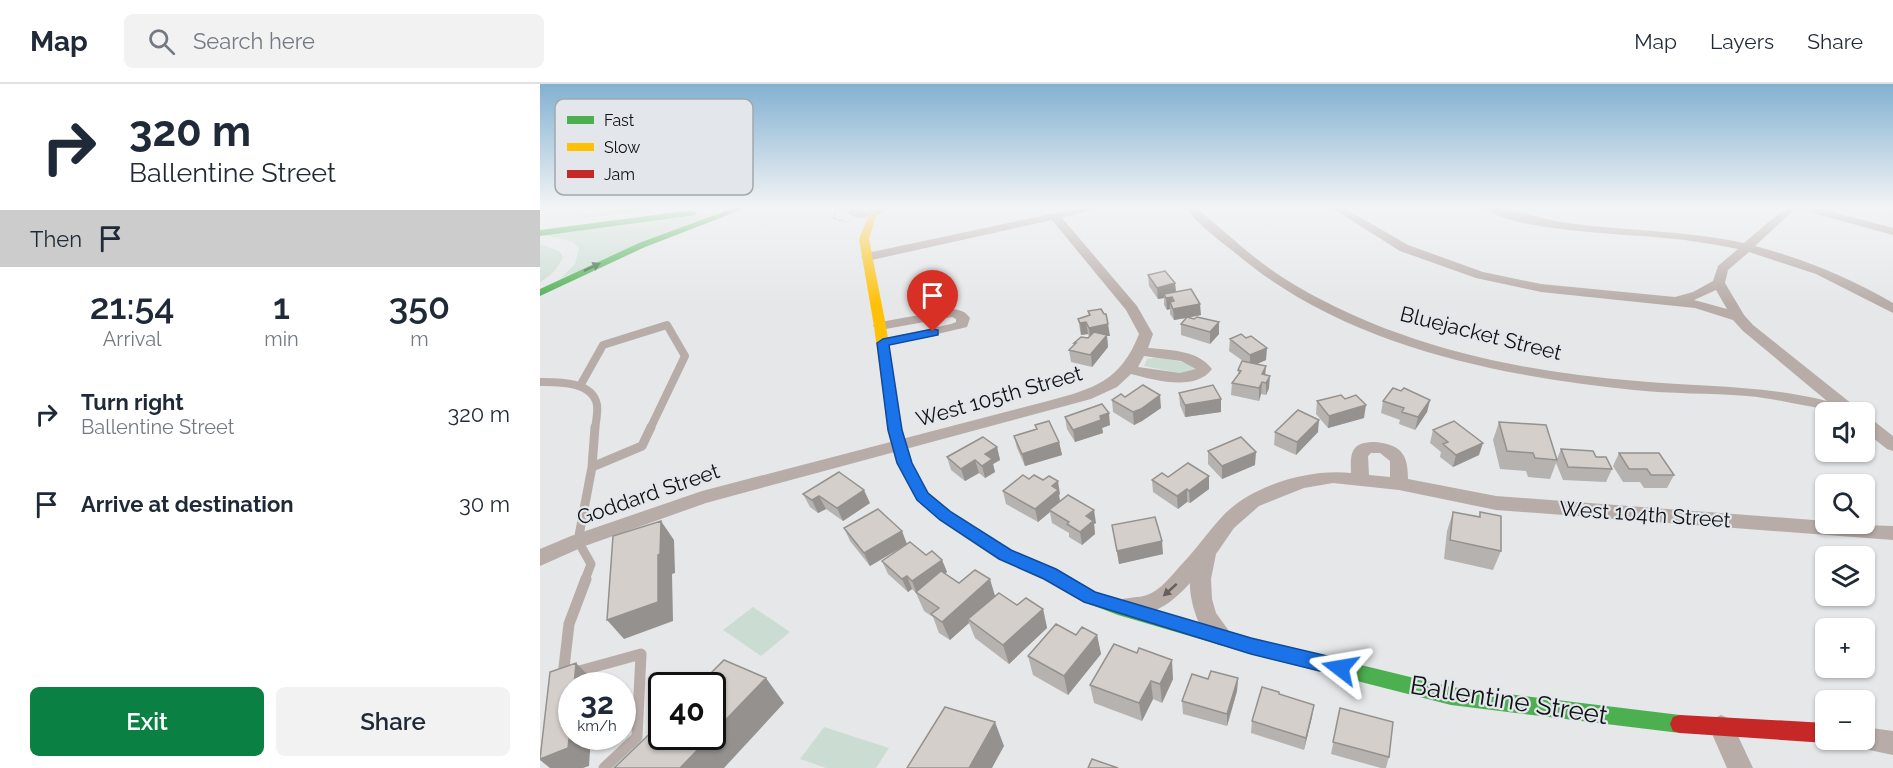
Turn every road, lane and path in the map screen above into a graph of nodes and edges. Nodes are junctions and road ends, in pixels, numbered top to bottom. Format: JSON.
{"nodes":[{"id":1,"x":540,"y":240,"type":"edge"},
{"id":2,"x":656,"y":240,"type":"edge"},
{"id":3,"x":864,"y":240,"type":"edge"},
{"id":4,"x":942,"y":240,"type":"edge"},
{"id":5,"x":1074,"y":240,"type":"edge"},
{"id":6,"x":1227,"y":240,"type":"edge"},
{"id":7,"x":1390,"y":240,"type":"edge"},
{"id":8,"x":1706,"y":240,"type":"edge"},
{"id":9,"x":1754,"y":240,"type":"edge"},
{"id":10,"x":560,"y":243,"type":"dead end"},
{"id":11,"x":1745,"y":248,"type":"junction"},
{"id":12,"x":867,"y":256,"type":"junction"},
{"id":13,"x":567,"y":267,"type":"dead end"},
{"id":14,"x":1719,"y":283,"type":"junction"},
{"id":15,"x":540,"y":287,"type":"edge"},
{"id":16,"x":540,"y":293,"type":"edge"},
{"id":17,"x":1665,"y":299,"type":"junction"},
{"id":18,"x":1893,"y":309,"type":"edge"},
{"id":19,"x":1738,"y":317,"type":"junction"},
{"id":20,"x":880,"y":326,"type":"junction"},
{"id":21,"x":883,"y":343,"type":"junction"},
{"id":22,"x":1141,"y":351,"type":"junction"},
{"id":23,"x":1128,"y":369,"type":"junction"},
{"id":24,"x":1802,"y":372,"type":"junction"},
{"id":25,"x":540,"y":382,"type":"edge"},
{"id":26,"x":580,"y":386,"type":"junction"},
{"id":27,"x":1761,"y":393,"type":"junction"},
{"id":28,"x":1817,"y":402,"type":"edge"},
{"id":29,"x":1840,"y":402,"type":"edge"},
{"id":30,"x":1875,"y":430,"type":"edge"},
{"id":31,"x":1893,"y":444,"type":"edge"},
{"id":32,"x":899,"y":445,"type":"junction"},
{"id":33,"x":592,"y":467,"type":"junction"},
{"id":34,"x":1360,"y":478,"type":"junction"},
{"id":35,"x":772,"y":479,"type":"joint"},
{"id":36,"x":1399,"y":484,"type":"junction"},
{"id":37,"x":1893,"y":533,"type":"edge"},
{"id":38,"x":578,"y":541,"type":"junction"},
{"id":39,"x":1209,"y":549,"type":"junction"},
{"id":40,"x":540,"y":558,"type":"edge"},
{"id":41,"x":1118,"y":608,"type":"junction"},
{"id":42,"x":1223,"y":638,"type":"junction"},
{"id":43,"x":1721,"y":727,"type":"junction"},
{"id":44,"x":1815,"y":732,"type":"edge"},
{"id":45,"x":1875,"y":741,"type":"edge"},
{"id":46,"x":1893,"y":743,"type":"edge"},
{"id":47,"x":604,"y":768,"type":"edge"},
{"id":48,"x":1740,"y":768,"type":"edge"}],
"edges":[{"from":1,"to":10,"type":"main road"},
{"from":16,"to":2,"type":"main road","one_way":true},
{"from":3,"to":12,"type":"main road","name":"Ballentine Street"},
{"from":4,"to":12,"type":"street"},
{"from":5,"to":22,"type":"street"},
{"from":6,"to":27,"type":"street","name":"Bluejacket Street"},
{"from":7,"to":17,"type":"street"},
{"from":8,"to":11,"type":"street"},
{"from":9,"to":11,"type":"street"},
{"from":11,"to":14,"type":"street"},
{"from":11,"to":18,"type":"street"},
{"from":12,"to":20,"type":"main road","name":"Ballentine Street"},
{"from":13,"to":15,"type":"main road"},
{"from":14,"to":17,"type":"street"},
{"from":14,"to":19,"type":"street"},
{"from":17,"to":19,"type":"street"},
{"from":19,"to":24,"type":"street"},
{"from":20,"to":21,"type":"main road","name":"Ballentine Street"},
{"from":20,"to":21,"type":"street"},
{"from":21,"to":32,"type":"main road","name":"Ballentine Street"},
{"from":22,"to":23,"type":"street","name":"West 105th Street"},
{"from":22,"to":23,"type":"street"},
{"from":23,"to":32,"type":"street","name":"West 105th Street"},
{"from":24,"to":27,"type":"street","name":"Bluejacket Street"},
{"from":24,"to":29,"type":"street"},
{"from":25,"to":26,"type":"lane"},
{"from":26,"to":33,"type":"lane"},
{"from":26,"to":33,"type":"lane"},
{"from":27,"to":28,"type":"street","name":"Bluejacket Street"},
{"from":30,"to":31,"type":"street"},
{"from":32,"to":35,"type":"street","name":"West 105th Street"},
{"from":32,"to":41,"type":"main road","name":"Ballentine Street"},
{"from":33,"to":38,"type":"lane"},
{"from":34,"to":36,"type":"street","name":"West 104th Street"},
{"from":34,"to":36,"type":"street"},
{"from":34,"to":39,"type":"street","name":"West 104th Street"},
{"from":35,"to":38,"type":"street","name":"Goddard Street"},
{"from":36,"to":37,"type":"street","name":"West 104th Street"},
{"from":38,"to":40,"type":"street","name":"Goddard Street"},
{"from":38,"to":47,"type":"lane"},
{"from":39,"to":41,"type":"street","name":"West 104th Street","one_way":true},
{"from":39,"to":42,"type":"street"},
{"from":41,"to":42,"type":"main road","name":"Ballentine Street"},
{"from":42,"to":43,"type":"main road","name":"Ballentine Street"},
{"from":43,"to":44,"type":"main road","name":"Ballentine Street"},
{"from":43,"to":48,"type":"street"},
{"from":45,"to":46,"type":"street"}]}
